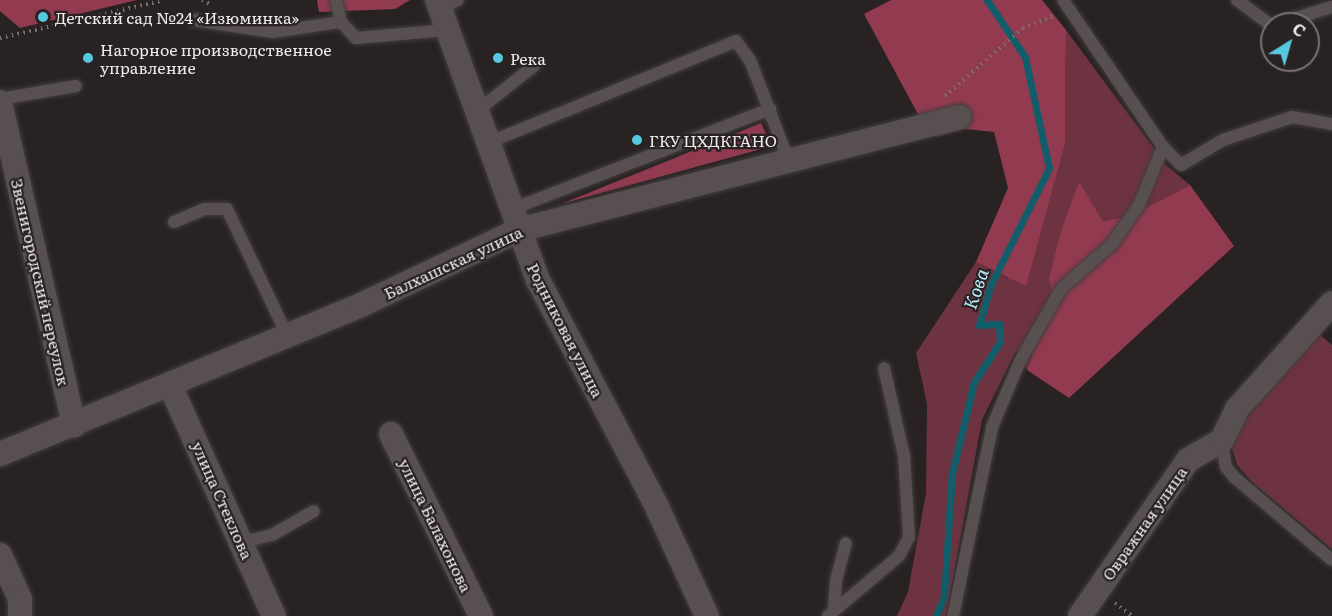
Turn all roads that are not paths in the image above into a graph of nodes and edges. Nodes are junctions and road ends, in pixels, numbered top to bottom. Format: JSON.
{"nodes":[{"id":1,"x":336,"y":0,"type":"edge"},
{"id":2,"x":1063,"y":0,"type":"edge"},
{"id":3,"x":1237,"y":0,"type":"edge"},
{"id":4,"x":1332,"y":7,"type":"edge"},
{"id":5,"x":446,"y":10,"type":"edge"},
{"id":6,"x":1316,"y":12,"type":"edge"},
{"id":7,"x":1260,"y":17,"type":"edge"},
{"id":8,"x":194,"y":20,"type":"dead end"},
{"id":9,"x":341,"y":22,"type":"junction"},
{"id":10,"x":534,"y":66,"type":"dead end"},
{"id":11,"x":76,"y":86,"type":"dead end"},
{"id":12,"x":0,"y":100,"type":"edge"},
{"id":13,"x":770,"y":109,"type":"junction"},
{"id":14,"x":478,"y":110,"type":"junction"},
{"id":15,"x":960,"y":117,"type":"dead end"},
{"id":16,"x":1332,"y":124,"type":"edge"},
{"id":17,"x":490,"y":142,"type":"junction"},
{"id":18,"x":1163,"y":147,"type":"junction"},
{"id":19,"x":788,"y":159,"type":"junction"},
{"id":20,"x":9,"y":176,"type":"edge"},
{"id":21,"x":517,"y":219,"type":"junction"},
{"id":22,"x":174,"y":222,"type":"dead end"},
{"id":23,"x":1332,"y":303,"type":"edge"},
{"id":24,"x":287,"y":335,"type":"junction"},
{"id":25,"x":884,"y":368,"type":"dead end"},
{"id":26,"x":170,"y":385,"type":"junction"},
{"id":27,"x":74,"y":426,"type":"junction"},
{"id":28,"x":391,"y":434,"type":"dead end"},
{"id":29,"x":1222,"y":440,"type":"junction"},
{"id":30,"x":0,"y":454,"type":"edge"},
{"id":31,"x":314,"y":512,"type":"dead end"},
{"id":32,"x":242,"y":542,"type":"junction"},
{"id":33,"x":846,"y":543,"type":"dead end"},
{"id":34,"x":0,"y":555,"type":"edge"},
{"id":35,"x":1332,"y":560,"type":"edge"},
{"id":36,"x":831,"y":612,"type":"edge"},
{"id":37,"x":20,"y":616,"type":"edge"},
{"id":38,"x":274,"y":616,"type":"edge"},
{"id":39,"x":481,"y":616,"type":"edge"},
{"id":40,"x":707,"y":616,"type":"edge"},
{"id":41,"x":953,"y":616,"type":"edge"},
{"id":42,"x":1080,"y":616,"type":"edge"}],
"edges":[{"from":1,"to":9,"type":"lane"},
{"from":2,"to":18,"type":"lane"},
{"from":3,"to":7,"type":"lane"},
{"from":4,"to":6,"type":"lane"},
{"from":5,"to":9,"type":"lane"},
{"from":5,"to":14,"type":"street","name":"Родниковая улица"},
{"from":8,"to":9,"type":"lane"},
{"from":10,"to":14,"type":"lane"},
{"from":11,"to":12,"type":"lane"},
{"from":12,"to":20,"type":"street","name":"Звенигородский переулок"},
{"from":13,"to":17,"type":"lane"},
{"from":13,"to":19,"type":"lane"},
{"from":13,"to":21,"type":"lane"},
{"from":14,"to":17,"type":"street","name":"Родниковая улица"},
{"from":15,"to":19,"type":"street","name":"Балхашская улица"},
{"from":16,"to":18,"type":"lane"},
{"from":17,"to":21,"type":"street","name":"Родниковая улица"},
{"from":18,"to":41,"type":"lane"},
{"from":19,"to":21,"type":"street","name":"Балхашская улица"},
{"from":20,"to":27,"type":"street","name":"Звенигородский переулок"},
{"from":21,"to":24,"type":"street","name":"Балхашская улица"},
{"from":21,"to":40,"type":"street","name":"Родниковая улица"},
{"from":22,"to":24,"type":"lane"},
{"from":23,"to":29,"type":"street"},
{"from":24,"to":26,"type":"street","name":"Балхашская улица"},
{"from":25,"to":36,"type":"lane"},
{"from":26,"to":27,"type":"street","name":"Балхашская улица"},
{"from":26,"to":32,"type":"street","name":"улица Стеклова"},
{"from":27,"to":30,"type":"street","name":"Балхашская улица"},
{"from":28,"to":39,"type":"street","name":"улица Балахонова"},
{"from":29,"to":35,"type":"lane"},
{"from":29,"to":42,"type":"street","name":"Овражная улица"},
{"from":31,"to":32,"type":"lane"},
{"from":32,"to":38,"type":"street","name":"улица Стеклова"},
{"from":33,"to":36,"type":"lane"},
{"from":34,"to":37,"type":"street"}]}
